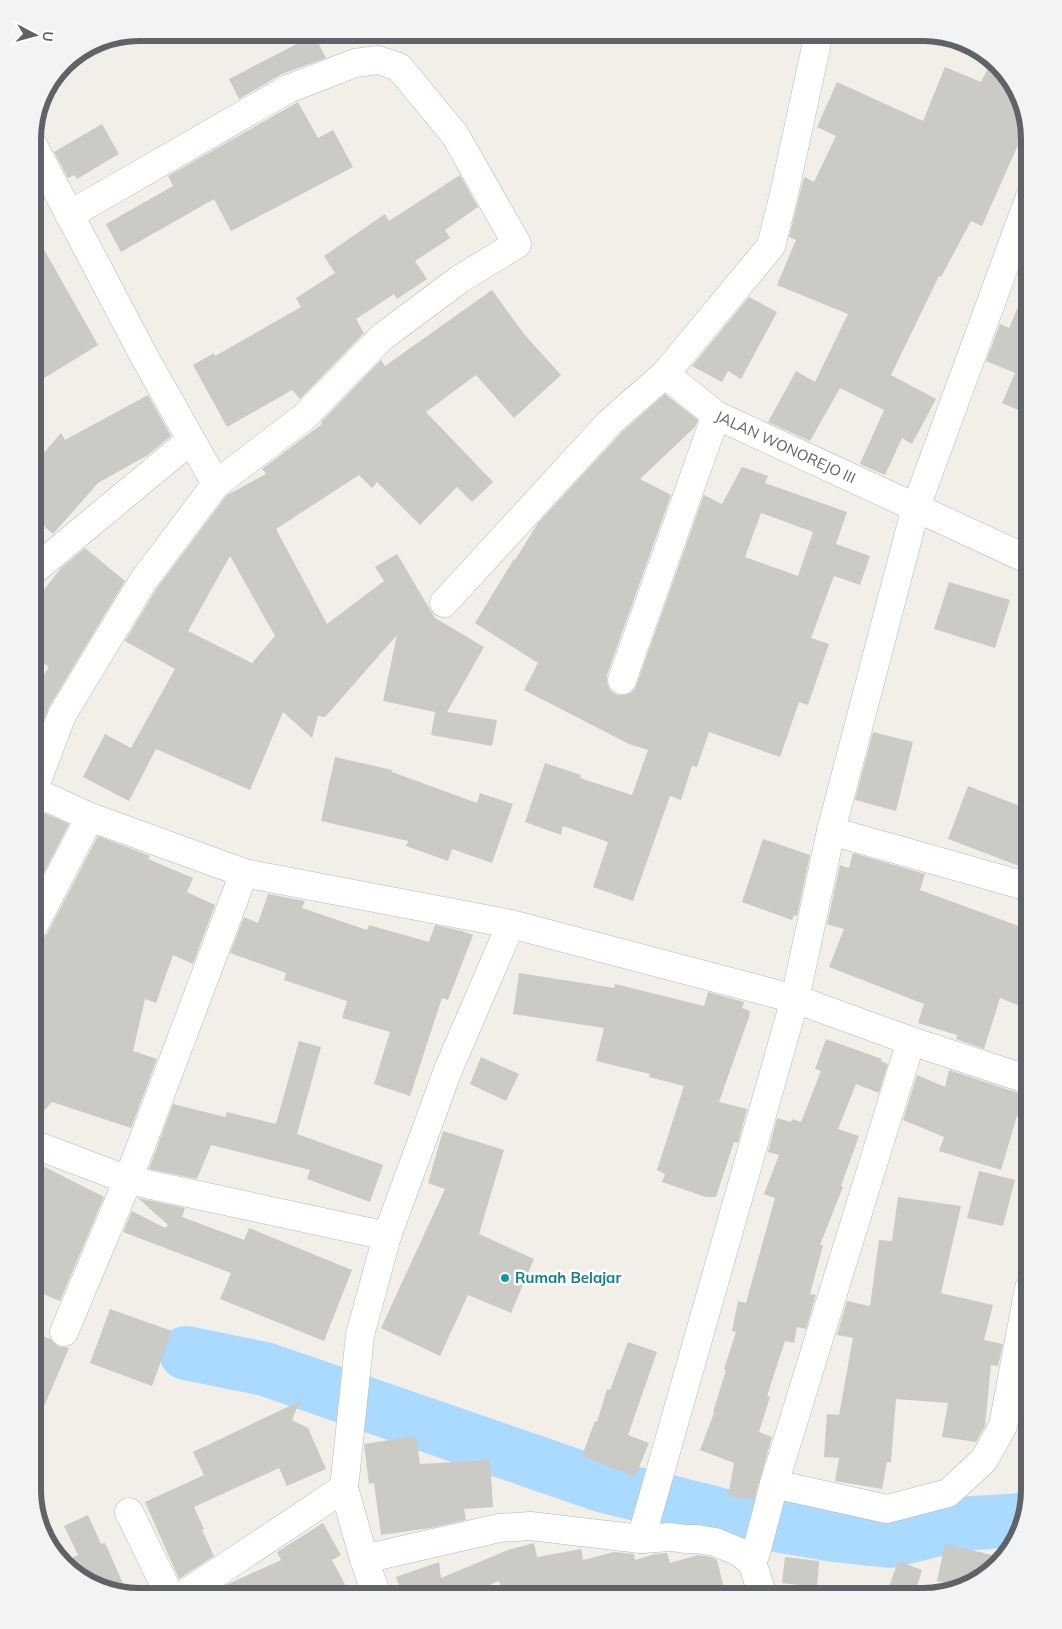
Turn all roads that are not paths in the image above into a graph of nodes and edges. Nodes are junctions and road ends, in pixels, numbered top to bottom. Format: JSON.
{"nodes":[{"id":1,"x":817,"y":41,"type":"edge"},
{"id":2,"x":41,"y":161,"type":"edge"},
{"id":3,"x":69,"y":215,"type":"junction"},
{"id":4,"x":1021,"y":223,"type":"edge"},
{"id":5,"x":665,"y":374,"type":"junction"},
{"id":6,"x":716,"y":415,"type":"junction"},
{"id":7,"x":191,"y":440,"type":"junction"},
{"id":8,"x":216,"y":484,"type":"junction"},
{"id":9,"x":916,"y":507,"type":"junction"},
{"id":10,"x":1021,"y":556,"type":"edge"},
{"id":11,"x":41,"y":564,"type":"edge"},
{"id":12,"x":444,"y":603,"type":"dead end"},
{"id":13,"x":622,"y":680,"type":"dead end"},
{"id":14,"x":41,"y":770,"type":"edge"},
{"id":15,"x":41,"y":795,"type":"edge"},
{"id":16,"x":90,"y":817,"type":"junction"},
{"id":17,"x":831,"y":831,"type":"junction"},
{"id":18,"x":244,"y":873,"type":"junction"},
{"id":19,"x":1021,"y":884,"type":"edge"},
{"id":20,"x":41,"y":912,"type":"edge"},
{"id":21,"x":511,"y":924,"type":"junction"},
{"id":22,"x":795,"y":999,"type":"junction"},
{"id":23,"x":911,"y":1042,"type":"junction"},
{"id":24,"x":1021,"y":1077,"type":"edge"},
{"id":25,"x":41,"y":1147,"type":"edge"},
{"id":26,"x":128,"y":1180,"type":"junction"},
{"id":27,"x":387,"y":1236,"type":"junction"},
{"id":28,"x":64,"y":1332,"type":"dead end"},
{"id":29,"x":1021,"y":1336,"type":"edge"},
{"id":30,"x":344,"y":1488,"type":"junction"},
{"id":31,"x":772,"y":1490,"type":"junction"},
{"id":32,"x":129,"y":1512,"type":"dead end"},
{"id":33,"x":642,"y":1535,"type":"junction"},
{"id":34,"x":754,"y":1558,"type":"junction"},
{"id":35,"x":364,"y":1559,"type":"junction"},
{"id":36,"x":166,"y":1588,"type":"edge"},
{"id":37,"x":194,"y":1588,"type":"edge"},
{"id":38,"x":374,"y":1588,"type":"edge"},
{"id":39,"x":761,"y":1588,"type":"edge"}],
"edges":[{"from":1,"to":5,"type":"street"},
{"from":2,"to":3,"type":"street"},
{"from":3,"to":7,"type":"street"},
{"from":3,"to":8,"type":"street"},
{"from":4,"to":9,"type":"street"},
{"from":5,"to":6,"type":"street","name":"JALAN WONOREJO III"},
{"from":5,"to":12,"type":"street"},
{"from":6,"to":9,"type":"street","name":"JALAN WONOREJO III"},
{"from":6,"to":13,"type":"street"},
{"from":7,"to":8,"type":"street"},
{"from":7,"to":11,"type":"street"},
{"from":8,"to":14,"type":"street"},
{"from":9,"to":10,"type":"street","name":"JALAN WONOREJO III"},
{"from":9,"to":17,"type":"street"},
{"from":15,"to":16,"type":"street"},
{"from":16,"to":18,"type":"street"},
{"from":16,"to":20,"type":"street"},
{"from":17,"to":19,"type":"street"},
{"from":17,"to":22,"type":"street"},
{"from":18,"to":21,"type":"street"},
{"from":18,"to":26,"type":"street"},
{"from":21,"to":22,"type":"street"},
{"from":21,"to":27,"type":"street"},
{"from":22,"to":23,"type":"street"},
{"from":22,"to":33,"type":"street"},
{"from":23,"to":24,"type":"street"},
{"from":23,"to":31,"type":"street"},
{"from":25,"to":26,"type":"street"},
{"from":26,"to":27,"type":"street"},
{"from":26,"to":28,"type":"street"},
{"from":27,"to":30,"type":"street"},
{"from":29,"to":31,"type":"street"},
{"from":30,"to":35,"type":"street"},
{"from":30,"to":37,"type":"street"},
{"from":31,"to":34,"type":"street"},
{"from":32,"to":36,"type":"street"},
{"from":33,"to":34,"type":"street"},
{"from":33,"to":35,"type":"street"},
{"from":34,"to":39,"type":"street"},
{"from":35,"to":38,"type":"street"}]}
